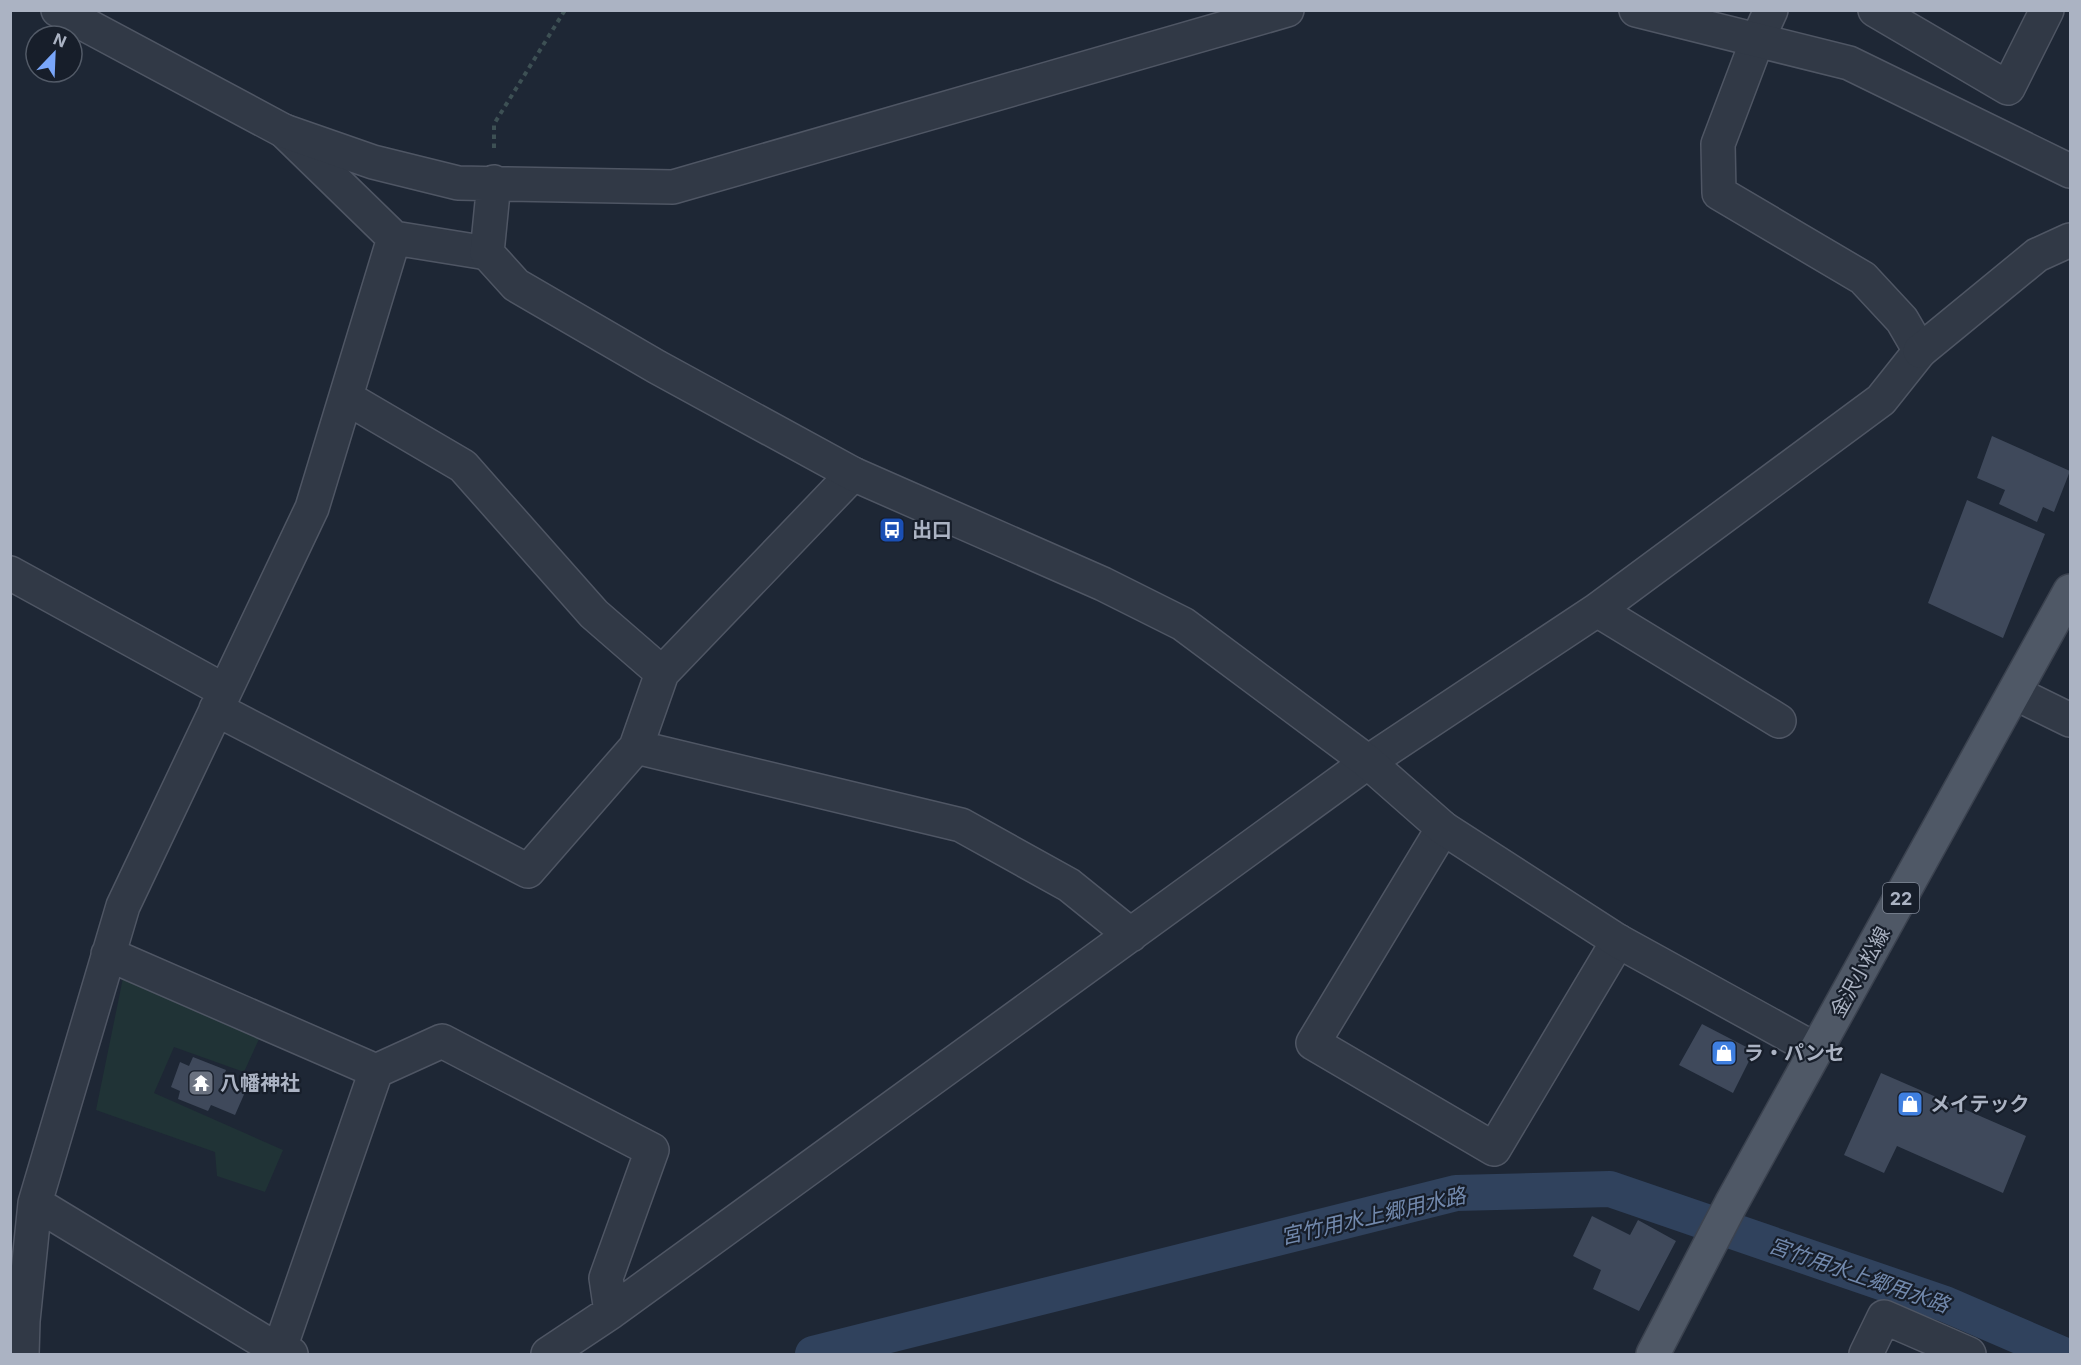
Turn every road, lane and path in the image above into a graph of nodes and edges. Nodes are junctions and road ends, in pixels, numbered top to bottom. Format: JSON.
{"nodes":[{"id":1,"x":58,"y":10,"type":"edge"},
{"id":2,"x":565,"y":10,"type":"edge"},
{"id":3,"x":1287,"y":10,"type":"edge"},
{"id":4,"x":1636,"y":10,"type":"edge"},
{"id":5,"x":1771,"y":10,"type":"edge"},
{"id":6,"x":1875,"y":10,"type":"edge"},
{"id":7,"x":2047,"y":10,"type":"edge"},
{"id":8,"x":1757,"y":41,"type":"junction"},
{"id":9,"x":284,"y":131,"type":"junction"},
{"id":10,"x":2070,"y":171,"type":"edge"},
{"id":11,"x":494,"y":183,"type":"junction"},
{"id":12,"x":394,"y":238,"type":"junction"},
{"id":13,"x":2070,"y":240,"type":"edge"},
{"id":14,"x":488,"y":253,"type":"junction"},
{"id":15,"x":1920,"y":351,"type":"junction"},
{"id":16,"x":347,"y":398,"type":"junction"},
{"id":17,"x":853,"y":474,"type":"junction"},
{"id":18,"x":10,"y":573,"type":"edge"},
{"id":19,"x":2070,"y":591,"type":"edge"},
{"id":20,"x":1597,"y":610,"type":"junction"},
{"id":21,"x":662,"y":674,"type":"junction"},
{"id":22,"x":2015,"y":693,"type":"junction"},
{"id":23,"x":221,"y":700,"type":"junction"},
{"id":24,"x":2070,"y":720,"type":"edge"},
{"id":25,"x":1779,"y":721,"type":"dead end"},
{"id":26,"x":636,"y":747,"type":"junction"},
{"id":27,"x":1368,"y":762,"type":"junction"},
{"id":28,"x":1443,"y":828,"type":"junction"},
{"id":29,"x":1131,"y":935,"type":"junction"},
{"id":30,"x":1618,"y":941,"type":"junction"},
{"id":31,"x":108,"y":954,"type":"junction"},
{"id":32,"x":1816,"y":1050,"type":"junction"},
{"id":33,"x":376,"y":1071,"type":"junction"},
{"id":34,"x":35,"y":1203,"type":"junction"},
{"id":35,"x":611,"y":1311,"type":"junction"},
{"id":36,"x":285,"y":1353,"type":"edge"},
{"id":37,"x":22,"y":1354,"type":"edge"},
{"id":38,"x":548,"y":1354,"type":"edge"},
{"id":39,"x":1653,"y":1354,"type":"edge"},
{"id":40,"x":1866,"y":1354,"type":"edge"},
{"id":41,"x":1969,"y":1354,"type":"edge"}],
"edges":[{"from":1,"to":9,"type":"street"},
{"from":2,"to":11,"type":"path"},
{"from":3,"to":11,"type":"street"},
{"from":4,"to":8,"type":"street"},
{"from":5,"to":8,"type":"street"},
{"from":6,"to":7,"type":"street"},
{"from":8,"to":10,"type":"street"},
{"from":8,"to":15,"type":"street"},
{"from":9,"to":11,"type":"street"},
{"from":9,"to":12,"type":"street"},
{"from":11,"to":14,"type":"street"},
{"from":12,"to":14,"type":"street"},
{"from":12,"to":16,"type":"street"},
{"from":13,"to":15,"type":"street"},
{"from":14,"to":17,"type":"street"},
{"from":15,"to":20,"type":"street"},
{"from":16,"to":21,"type":"street"},
{"from":16,"to":23,"type":"street"},
{"from":17,"to":21,"type":"street"},
{"from":17,"to":27,"type":"street"},
{"from":18,"to":23,"type":"street"},
{"from":19,"to":22,"type":"main road","name":"金沢小松線","number":"22"},
{"from":20,"to":25,"type":"street"},
{"from":20,"to":27,"type":"street"},
{"from":21,"to":26,"type":"street"},
{"from":22,"to":24,"type":"street"},
{"from":22,"to":32,"type":"main road","name":"金沢小松線","number":"22"},
{"from":23,"to":26,"type":"street"},
{"from":23,"to":31,"type":"street"},
{"from":26,"to":29,"type":"street"},
{"from":27,"to":28,"type":"street"},
{"from":27,"to":29,"type":"street"},
{"from":28,"to":30,"type":"street"},
{"from":28,"to":30,"type":"street"},
{"from":29,"to":35,"type":"street"},
{"from":30,"to":32,"type":"street"},
{"from":31,"to":33,"type":"street"},
{"from":31,"to":34,"type":"street"},
{"from":32,"to":39,"type":"main road","name":"金沢小松線","number":"22"},
{"from":33,"to":35,"type":"street"},
{"from":33,"to":36,"type":"street"},
{"from":34,"to":36,"type":"street"},
{"from":34,"to":37,"type":"street"},
{"from":35,"to":38,"type":"street"},
{"from":40,"to":41,"type":"street"}]}
